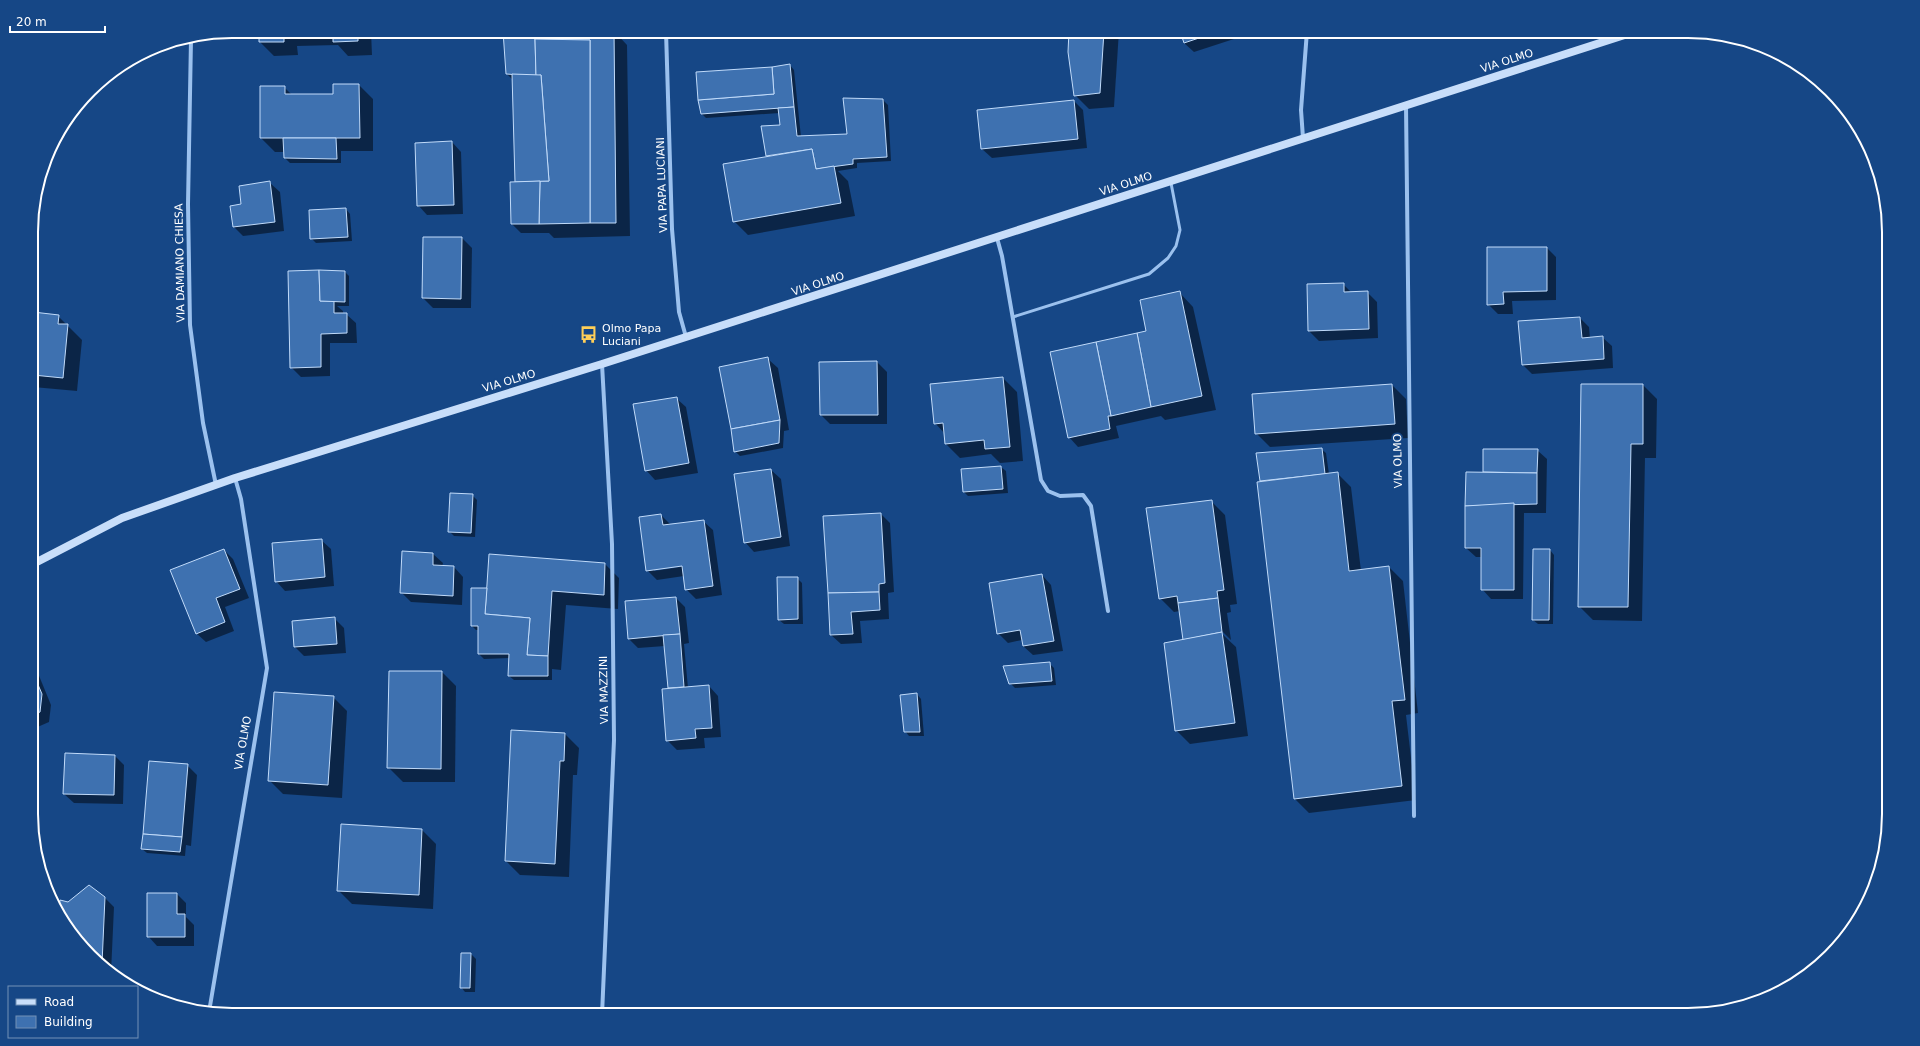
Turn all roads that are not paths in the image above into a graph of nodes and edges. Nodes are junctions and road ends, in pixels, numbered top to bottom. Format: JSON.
{"nodes":[{"id":1,"x":666,"y":38,"type":"edge"},
{"id":2,"x":1306,"y":38,"type":"edge"},
{"id":3,"x":1615,"y":38,"type":"edge"},
{"id":4,"x":191,"y":43,"type":"edge"},
{"id":5,"x":1406,"y":105,"type":"junction"},
{"id":6,"x":1303,"y":139,"type":"junction"},
{"id":7,"x":1171,"y":181,"type":"junction"},
{"id":8,"x":997,"y":238,"type":"junction"},
{"id":9,"x":1013,"y":317,"type":"junction"},
{"id":10,"x":686,"y":337,"type":"junction"},
{"id":11,"x":602,"y":364,"type":"junction"},
{"id":12,"x":235,"y":478,"type":"junction"},
{"id":13,"x":216,"y":485,"type":"junction"},
{"id":14,"x":38,"y":561,"type":"edge"},
{"id":15,"x":1108,"y":611,"type":"dead end"},
{"id":16,"x":1414,"y":816,"type":"dead end"},
{"id":17,"x":210,"y":1006,"type":"edge"},
{"id":18,"x":602,"y":1008,"type":"edge"}],
"edges":[{"from":1,"to":10,"type":"street","name":"VIA PAPA LUCIANI"},
{"from":2,"to":6,"type":"street"},
{"from":3,"to":5,"type":"street","name":"VIA OLMO"},
{"from":4,"to":13,"type":"street","name":"VIA DAMIANO CHIESA"},
{"from":5,"to":6,"type":"street","name":"VIA OLMO"},
{"from":5,"to":16,"type":"street","name":"VIA OLMO"},
{"from":6,"to":7,"type":"street","name":"VIA OLMO"},
{"from":7,"to":8,"type":"street","name":"VIA OLMO"},
{"from":7,"to":9,"type":"lane"},
{"from":8,"to":9,"type":"street"},
{"from":8,"to":10,"type":"street","name":"VIA OLMO"},
{"from":9,"to":15,"type":"street"},
{"from":10,"to":11,"type":"street","name":"VIA OLMO"},
{"from":11,"to":12,"type":"street","name":"VIA OLMO"},
{"from":11,"to":18,"type":"street","name":"VIA MAZZINI"},
{"from":12,"to":13,"type":"street","name":"VIA OLMO"},
{"from":12,"to":17,"type":"street","name":"VIA OLMO"},
{"from":13,"to":14,"type":"street","name":"VIA OLMO"}]}
